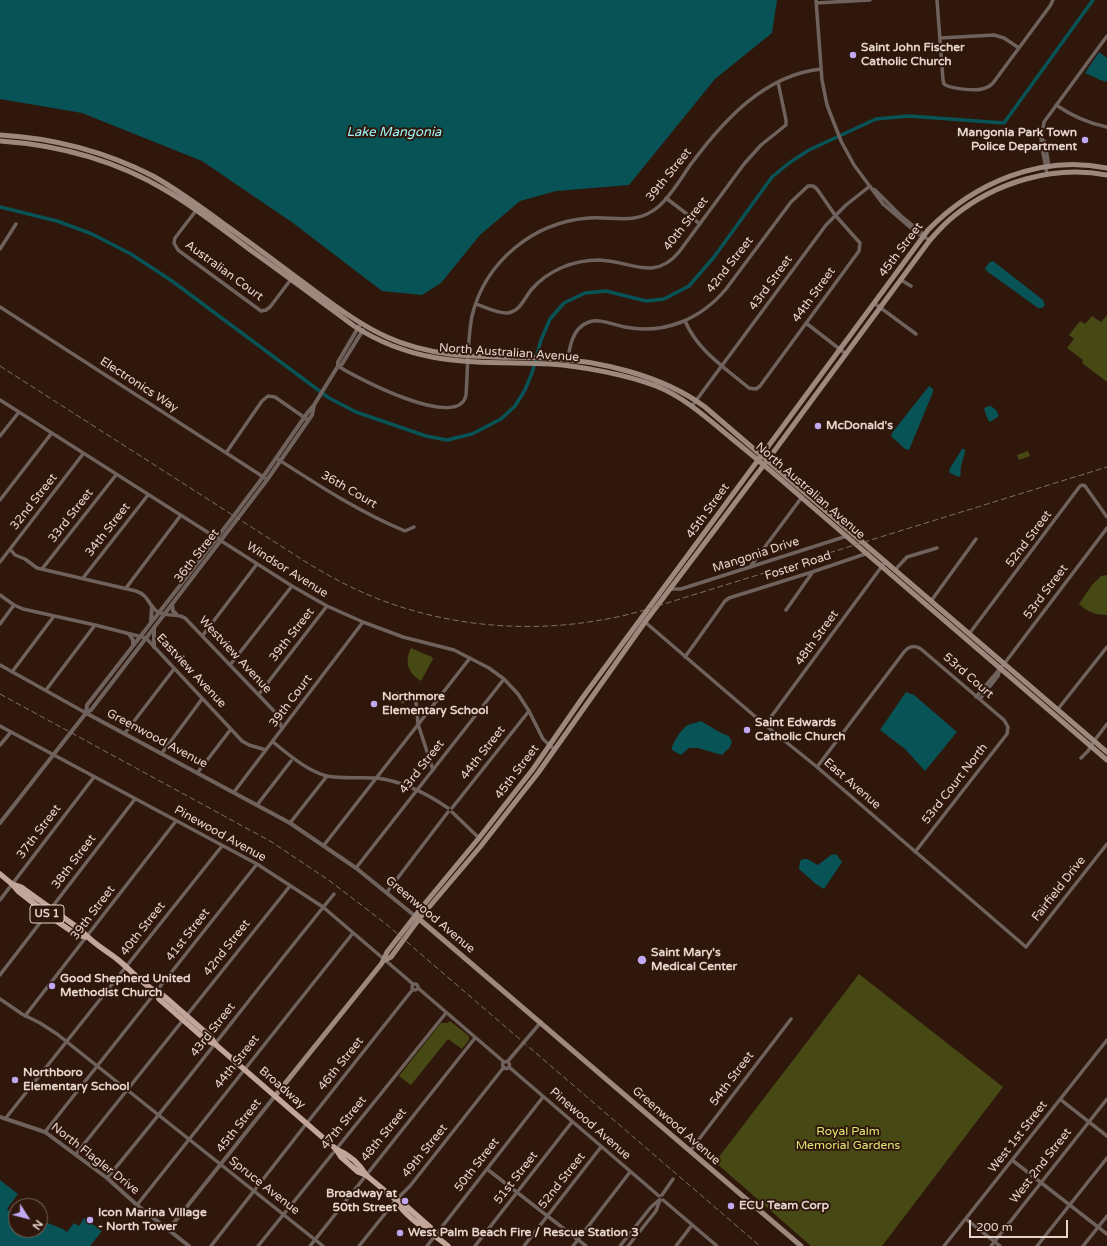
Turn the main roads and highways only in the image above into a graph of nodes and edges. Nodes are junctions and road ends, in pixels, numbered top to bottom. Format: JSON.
{"nodes":[{"id":1,"x":0,"y":136,"type":"edge"},
{"id":2,"x":0,"y":141,"type":"edge"},
{"id":3,"x":1107,"y":168,"type":"edge"},
{"id":4,"x":1107,"y":176,"type":"edge"},
{"id":5,"x":198,"y":208,"type":"junction"},
{"id":6,"x":292,"y":277,"type":"junction"},
{"id":7,"x":760,"y":458,"type":"junction"},
{"id":8,"x":765,"y":462,"type":"junction"},
{"id":9,"x":884,"y":564,"type":"junction"},
{"id":10,"x":917,"y":593,"type":"junction"},
{"id":11,"x":968,"y":636,"type":"junction"},
{"id":12,"x":1002,"y":666,"type":"junction"},
{"id":13,"x":1092,"y":743,"type":"junction"},
{"id":14,"x":1107,"y":752,"type":"edge"},
{"id":15,"x":1107,"y":760,"type":"edge"},
{"id":16,"x":0,"y":874,"type":"edge"},
{"id":17,"x":417,"y":917,"type":"junction"},
{"id":18,"x":275,"y":1096,"type":"junction"},
{"id":19,"x":448,"y":1246,"type":"edge"},
{"id":20,"x":801,"y":1246,"type":"edge"}],
"edges":[{"from":1,"to":5,"type":"main road","name":"North Australian Avenue"},
{"from":2,"to":5,"type":"main road","name":"North Australian Avenue"},
{"from":3,"to":7,"type":"main road","name":"45th Street"},
{"from":4,"to":8,"type":"main road","name":"45th Street"},
{"from":5,"to":6,"type":"main road","name":"North Australian Avenue"},
{"from":6,"to":7,"type":"main road","name":"North Australian Avenue"},
{"from":6,"to":7,"type":"main road","name":"North Australian Avenue"},
{"from":7,"to":8,"type":"main road","name":"North Australian Avenue"},
{"from":7,"to":17,"type":"main road","name":"45th Street"},
{"from":8,"to":9,"type":"main road","name":"North Australian Avenue"},
{"from":8,"to":9,"type":"main road","name":"North Australian Avenue"},
{"from":8,"to":17,"type":"main road","name":"45th Street"},
{"from":9,"to":10,"type":"main road","name":"North Australian Avenue"},
{"from":9,"to":10,"type":"main road","name":"North Australian Avenue"},
{"from":10,"to":11,"type":"main road","name":"North Australian Avenue"},
{"from":10,"to":11,"type":"main road","name":"North Australian Avenue"},
{"from":11,"to":12,"type":"main road","name":"North Australian Avenue"},
{"from":12,"to":13,"type":"main road","name":"North Australian Avenue"},
{"from":12,"to":13,"type":"main road","name":"North Australian Avenue"},
{"from":13,"to":14,"type":"main road","name":"North Australian Avenue"},
{"from":13,"to":15,"type":"main road","name":"North Australian Avenue"},
{"from":16,"to":18,"type":"main road","name":"Broadway","number":"US 1"},
{"from":17,"to":18,"type":"main road","name":"45th Street"},
{"from":17,"to":20,"type":"main road","name":"Greenwood Avenue"},
{"from":18,"to":19,"type":"main road","name":"Broadway","number":"US 1"}]}
